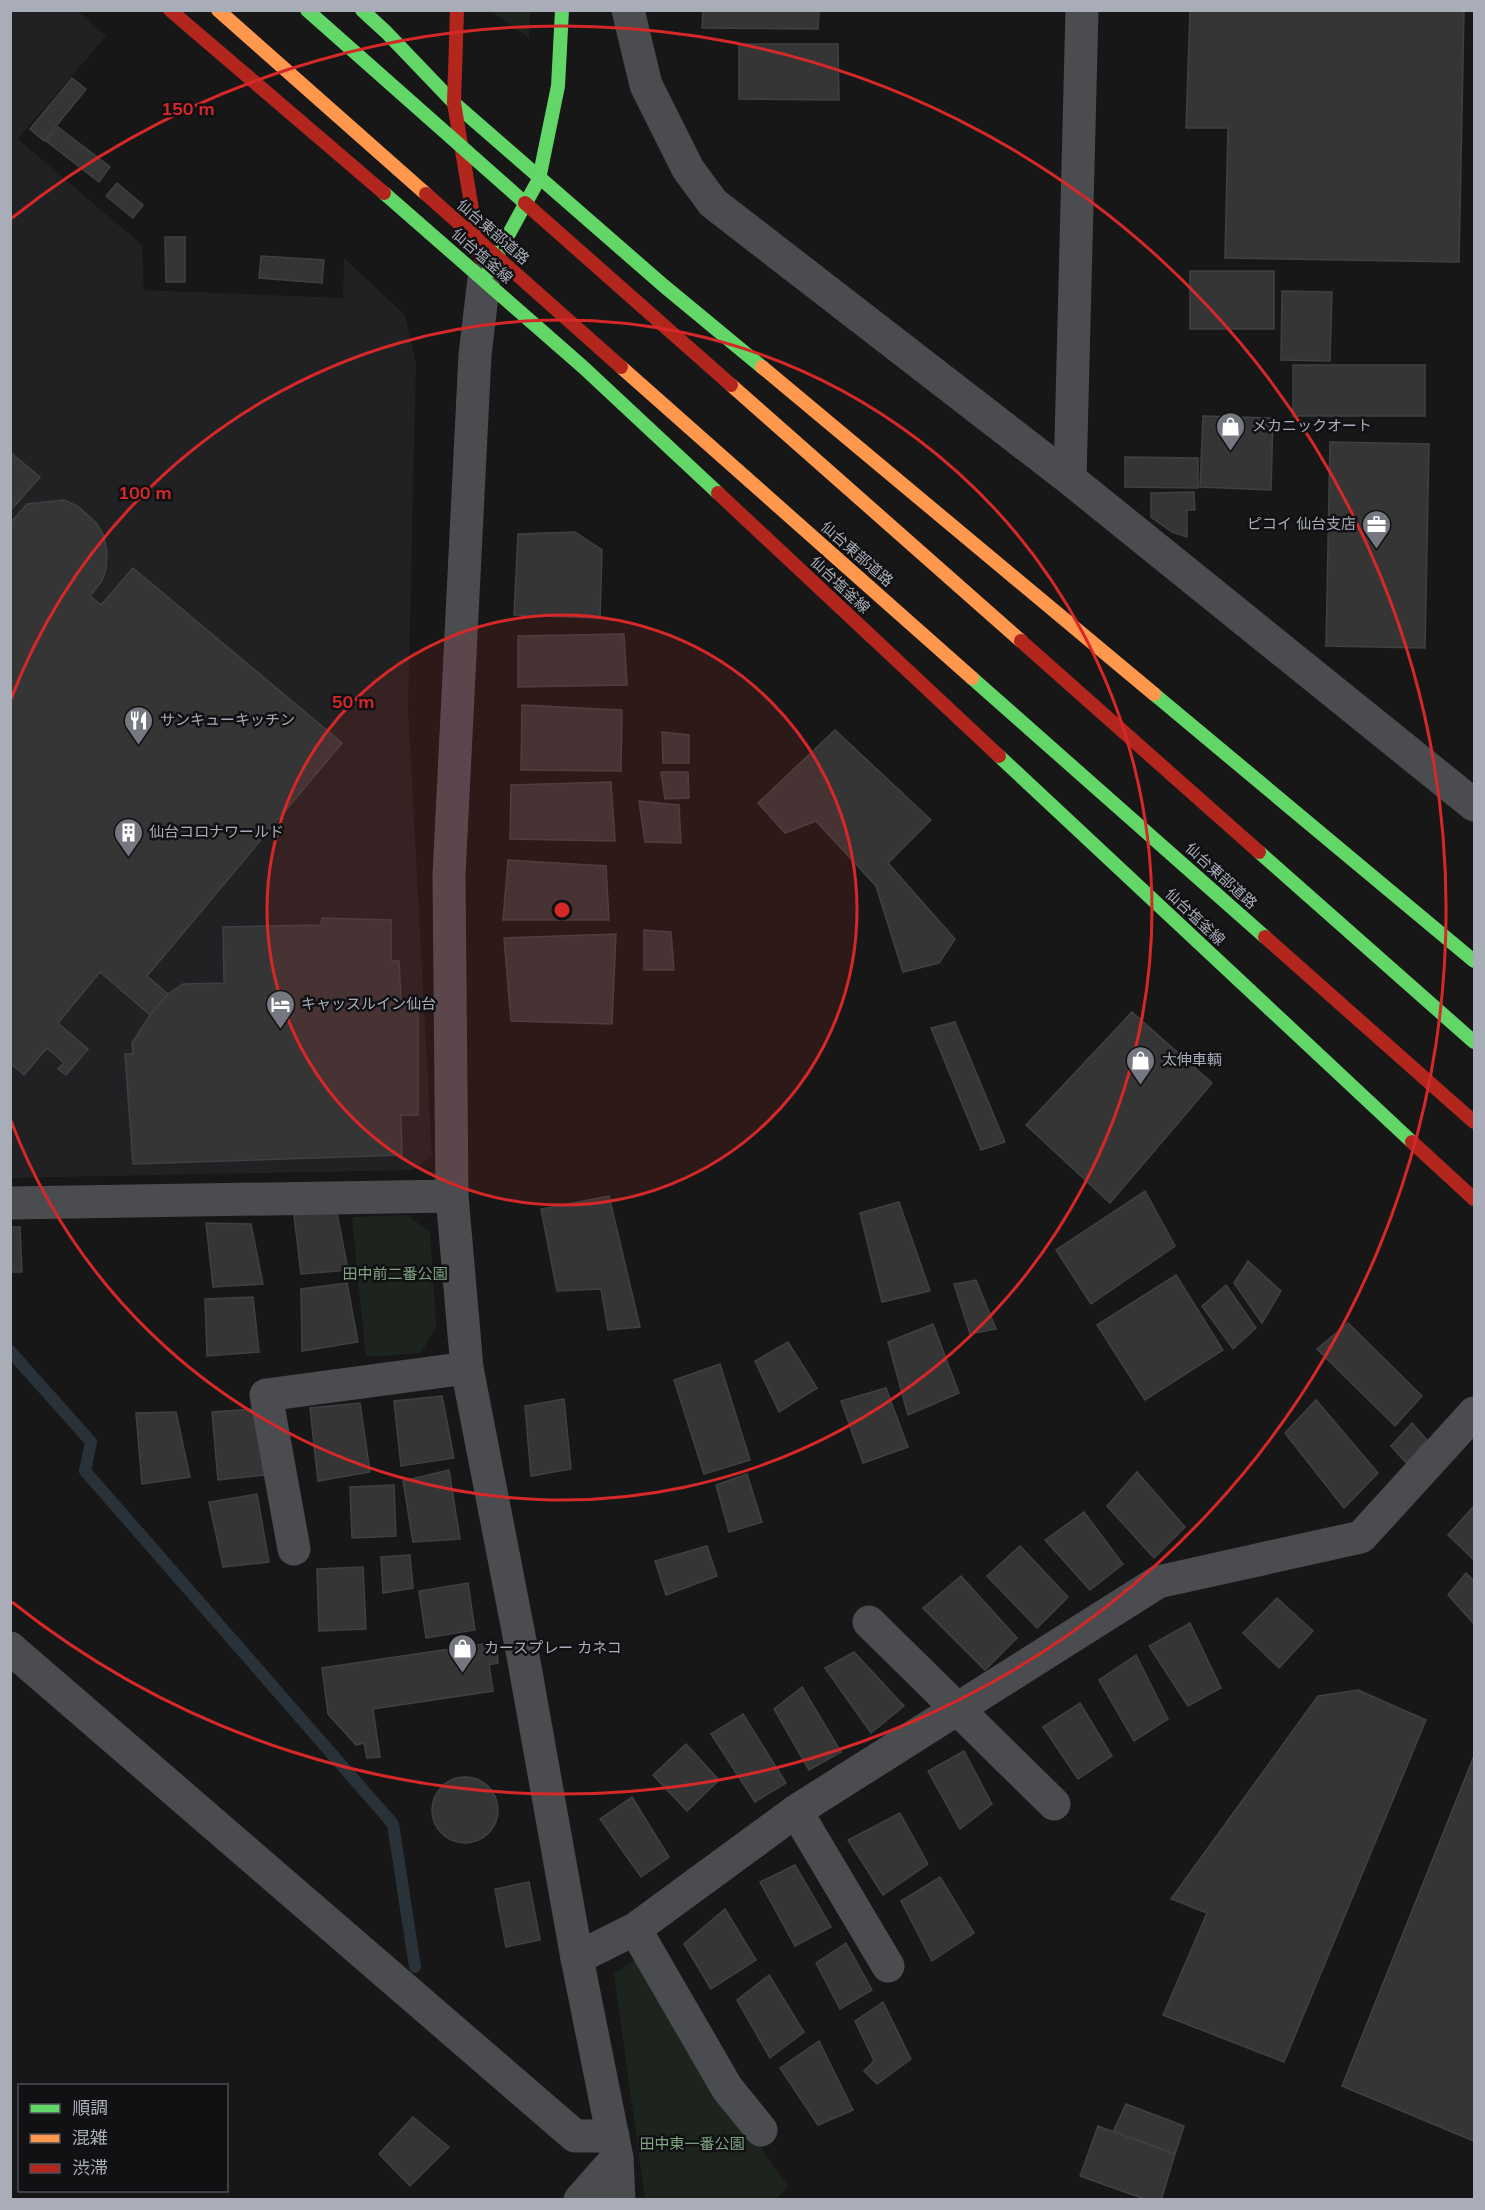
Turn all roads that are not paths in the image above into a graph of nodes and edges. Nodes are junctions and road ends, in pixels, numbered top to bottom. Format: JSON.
{"nodes":[{"id":1,"x":170,"y":10,"type":"edge"},
{"id":2,"x":218,"y":10,"type":"edge"},
{"id":3,"x":307,"y":10,"type":"edge"},
{"id":4,"x":362,"y":10,"type":"edge"},
{"id":5,"x":457,"y":10,"type":"edge"},
{"id":6,"x":562,"y":10,"type":"edge"},
{"id":7,"x":628,"y":10,"type":"edge"},
{"id":8,"x":1082,"y":10,"type":"edge"},
{"id":9,"x":454,"y":103,"type":"junction"},
{"id":10,"x":539,"y":179,"type":"junction"},
{"id":11,"x":484,"y":279,"type":"junction"},
{"id":12,"x":1070,"y":479,"type":"junction"},
{"id":13,"x":1474,"y":805,"type":"edge"},
{"id":14,"x":1474,"y":961,"type":"edge"},
{"id":15,"x":1474,"y":1042,"type":"edge"},
{"id":16,"x":1474,"y":1122,"type":"edge"},
{"id":17,"x":452,"y":1196,"type":"junction"},
{"id":18,"x":1474,"y":1199,"type":"edge"},
{"id":19,"x":10,"y":1203,"type":"edge"},
{"id":20,"x":467,"y":1368,"type":"junction"},
{"id":21,"x":1474,"y":1413,"type":"edge"},
{"id":22,"x":294,"y":1549,"type":"dead end"},
{"id":23,"x":869,"y":1622,"type":"dead end"},
{"id":24,"x":10,"y":1648,"type":"edge"},
{"id":25,"x":957,"y":1709,"type":"junction"},
{"id":26,"x":1054,"y":1804,"type":"dead end"},
{"id":27,"x":796,"y":1811,"type":"junction"},
{"id":28,"x":635,"y":1929,"type":"junction"},
{"id":29,"x":577,"y":1958,"type":"junction"},
{"id":30,"x":888,"y":1966,"type":"dead end"},
{"id":31,"x":761,"y":2130,"type":"dead end"},
{"id":32,"x":615,"y":2147,"type":"junction"},
{"id":33,"x":580,"y":2199,"type":"edge"},
{"id":34,"x":619,"y":2199,"type":"edge"}],
"edges":[{"from":1,"to":11,"type":"main road","name":"仙台塩釜線"},
{"from":2,"to":16,"type":"main road","name":"仙台東部道路","bridge":true},
{"from":3,"to":15,"type":"main road","bridge":true},
{"from":4,"to":9,"type":"main road"},
{"from":5,"to":9,"type":"main road"},
{"from":6,"to":10,"type":"main road"},
{"from":7,"to":12,"type":"street"},
{"from":8,"to":12,"type":"street"},
{"from":9,"to":10,"type":"main road"},
{"from":9,"to":11,"type":"main road"},
{"from":10,"to":11,"type":"main road"},
{"from":10,"to":14,"type":"main road"},
{"from":11,"to":17,"type":"street"},
{"from":11,"to":18,"type":"main road","name":"仙台塩釜線"},
{"from":12,"to":13,"type":"street"},
{"from":17,"to":19,"type":"street"},
{"from":17,"to":20,"type":"street"},
{"from":20,"to":22,"type":"street"},
{"from":20,"to":29,"type":"street"},
{"from":21,"to":25,"type":"street"},
{"from":23,"to":25,"type":"street"},
{"from":24,"to":32,"type":"street"},
{"from":25,"to":26,"type":"street"},
{"from":25,"to":27,"type":"street"},
{"from":27,"to":28,"type":"street"},
{"from":27,"to":30,"type":"street"},
{"from":28,"to":29,"type":"street"},
{"from":28,"to":31,"type":"street"},
{"from":29,"to":32,"type":"street"},
{"from":32,"to":33,"type":"street"},
{"from":32,"to":34,"type":"street"}]}
